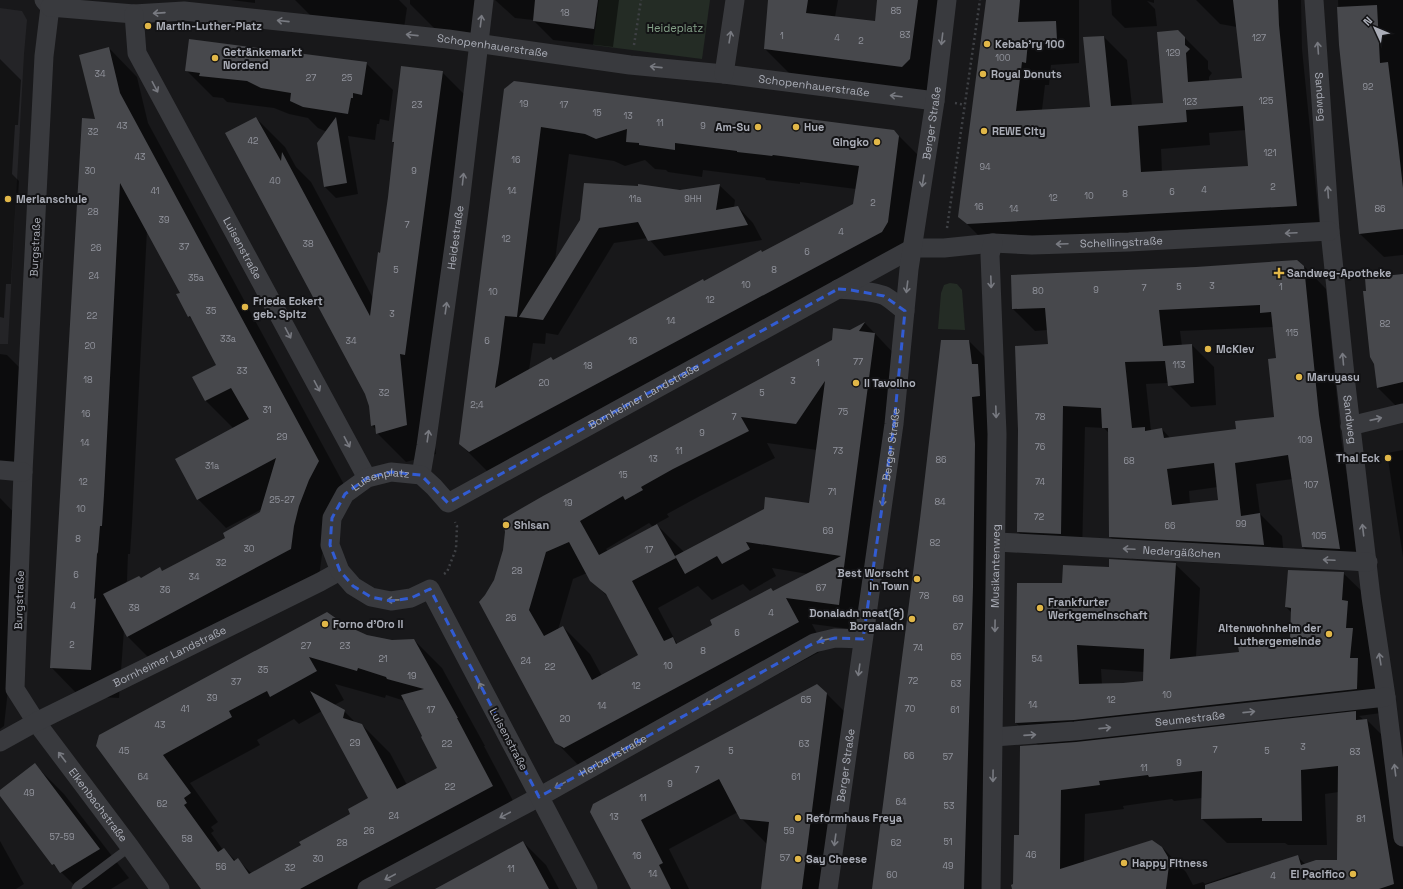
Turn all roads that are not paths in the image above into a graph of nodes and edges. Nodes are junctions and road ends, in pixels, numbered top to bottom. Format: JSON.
{"nodes":[{"id":1,"x":484,"y":0,"type":"edge"},
{"id":2,"x":736,"y":0,"type":"edge"},
{"id":3,"x":947,"y":0,"type":"edge"},
{"id":4,"x":1314,"y":0,"type":"edge"},
{"id":5,"x":47,"y":4,"type":"edge"},
{"id":6,"x":134,"y":14,"type":"junction"},
{"id":7,"x":479,"y":42,"type":"junction"},
{"id":8,"x":724,"y":74,"type":"junction"},
{"id":9,"x":935,"y":101,"type":"junction"},
{"id":10,"x":1330,"y":231,"type":"junction"},
{"id":11,"x":993,"y":244,"type":"junction"},
{"id":12,"x":912,"y":248,"type":"junction"},
{"id":13,"x":838,"y":289,"type":"junction"},
{"id":14,"x":905,"y":311,"type":"junction"},
{"id":15,"x":1403,"y":413,"type":"edge"},
{"id":16,"x":1350,"y":426,"type":"junction"},
{"id":17,"x":0,"y":470,"type":"edge"},
{"id":18,"x":23,"y":472,"type":"junction"},
{"id":19,"x":421,"y":475,"type":"junction"},
{"id":20,"x":367,"y":478,"type":"junction"},
{"id":21,"x":448,"y":504,"type":"joint"},
{"id":22,"x":997,"y":542,"type":"junction"},
{"id":23,"x":1368,"y":562,"type":"junction"},
{"id":24,"x":340,"y":570,"type":"junction"},
{"id":25,"x":430,"y":589,"type":"joint"},
{"id":26,"x":863,"y":639,"type":"junction"},
{"id":27,"x":1386,"y":697,"type":"junction"},
{"id":28,"x":36,"y":722,"type":"junction"},
{"id":29,"x":994,"y":737,"type":"junction"},
{"id":30,"x":0,"y":742,"type":"edge"},
{"id":31,"x":539,"y":797,"type":"junction"},
{"id":32,"x":1403,"y":837,"type":"edge"},
{"id":33,"x":130,"y":847,"type":"junction"},
{"id":34,"x":76,"y":889,"type":"edge"},
{"id":35,"x":160,"y":889,"type":"edge"},
{"id":36,"x":367,"y":889,"type":"edge"},
{"id":37,"x":588,"y":889,"type":"edge"},
{"id":38,"x":828,"y":889,"type":"edge"},
{"id":39,"x":991,"y":889,"type":"edge"}],
"edges":[{"from":7,"to":1,"type":"street","name":"Heidestraße","one_way":true},
{"from":8,"to":2,"type":"street","one_way":true},
{"from":3,"to":9,"type":"street","name":"Berger Straße","one_way":true},
{"from":10,"to":4,"type":"street","name":"Sandweg","one_way":true},
{"from":5,"to":6,"type":"street","name":"Schopenhauerstraße"},
{"from":5,"to":18,"type":"street","name":"Burgstraße"},
{"from":7,"to":6,"type":"street","name":"Schopenhauerstraße","one_way":true},
{"from":6,"to":20,"type":"street","name":"Luisenstraße","one_way":true},
{"from":8,"to":7,"type":"street","name":"Schopenhauerstraße","one_way":true},
{"from":19,"to":7,"type":"street","name":"Heidestraße","one_way":true},
{"from":9,"to":8,"type":"street","name":"Schopenhauerstraße","one_way":true},
{"from":9,"to":12,"type":"street","name":"Berger Straße","one_way":true},
{"from":10,"to":11,"type":"street","name":"Schellingstraße","one_way":true},
{"from":16,"to":10,"type":"street","name":"Sandweg","one_way":true},
{"from":11,"to":12,"type":"street","name":"Schellingstraße"},
{"from":11,"to":22,"type":"street","name":"Musikantenweg","one_way":true},
{"from":12,"to":13,"type":"street","name":"Bornheimer Landstraße"},
{"from":12,"to":14,"type":"street","name":"Berger Straße","one_way":true},
{"from":13,"to":14,"type":"street"},
{"from":13,"to":21,"type":"street","name":"Bornheimer Landstraße"},
{"from":14,"to":26,"type":"street","name":"Berger Straße","one_way":true},
{"from":16,"to":15,"type":"street","one_way":true},
{"from":23,"to":16,"type":"street","name":"Sandweg","one_way":true},
{"from":17,"to":18,"type":"street"},
{"from":18,"to":28,"type":"street","name":"Burgstraße"},
{"from":19,"to":20,"type":"street","name":"Luisenplatz"},
{"from":19,"to":21,"type":"street","name":"Luisenplatz"},
{"from":20,"to":24,"type":"street","name":"Luisenplatz"},
{"from":23,"to":22,"type":"street","name":"Nedergäßchen","one_way":true},
{"from":22,"to":29,"type":"street","name":"Musikantenweg","one_way":true},
{"from":27,"to":23,"type":"street","name":"Sandweg","one_way":true},
{"from":25,"to":24,"type":"street","name":"Luisenplatz","one_way":true},
{"from":24,"to":28,"type":"street","name":"Bornheimer Landstraße"},
{"from":31,"to":25,"type":"street","name":"Luisenstraße","one_way":true},
{"from":26,"to":31,"type":"street","name":"Herbartstraße","one_way":true},
{"from":26,"to":38,"type":"street","name":"Berger Straße","one_way":true},
{"from":29,"to":27,"type":"street","name":"Seumestraße","one_way":true},
{"from":32,"to":27,"type":"street","name":"Sandweg","one_way":true},
{"from":28,"to":30,"type":"street","name":"Bornheimer Landstraße"},
{"from":33,"to":28,"type":"street","name":"Elkenbachstraße","one_way":true},
{"from":29,"to":39,"type":"street","name":"Musikantenweg","one_way":true},
{"from":31,"to":36,"type":"street","name":"Herbartstraße","one_way":true},
{"from":31,"to":37,"type":"street","name":"Luisenstraße"},
{"from":33,"to":34,"type":"lane"},
{"from":33,"to":35,"type":"street","name":"Elkenbachstraße"}]}
